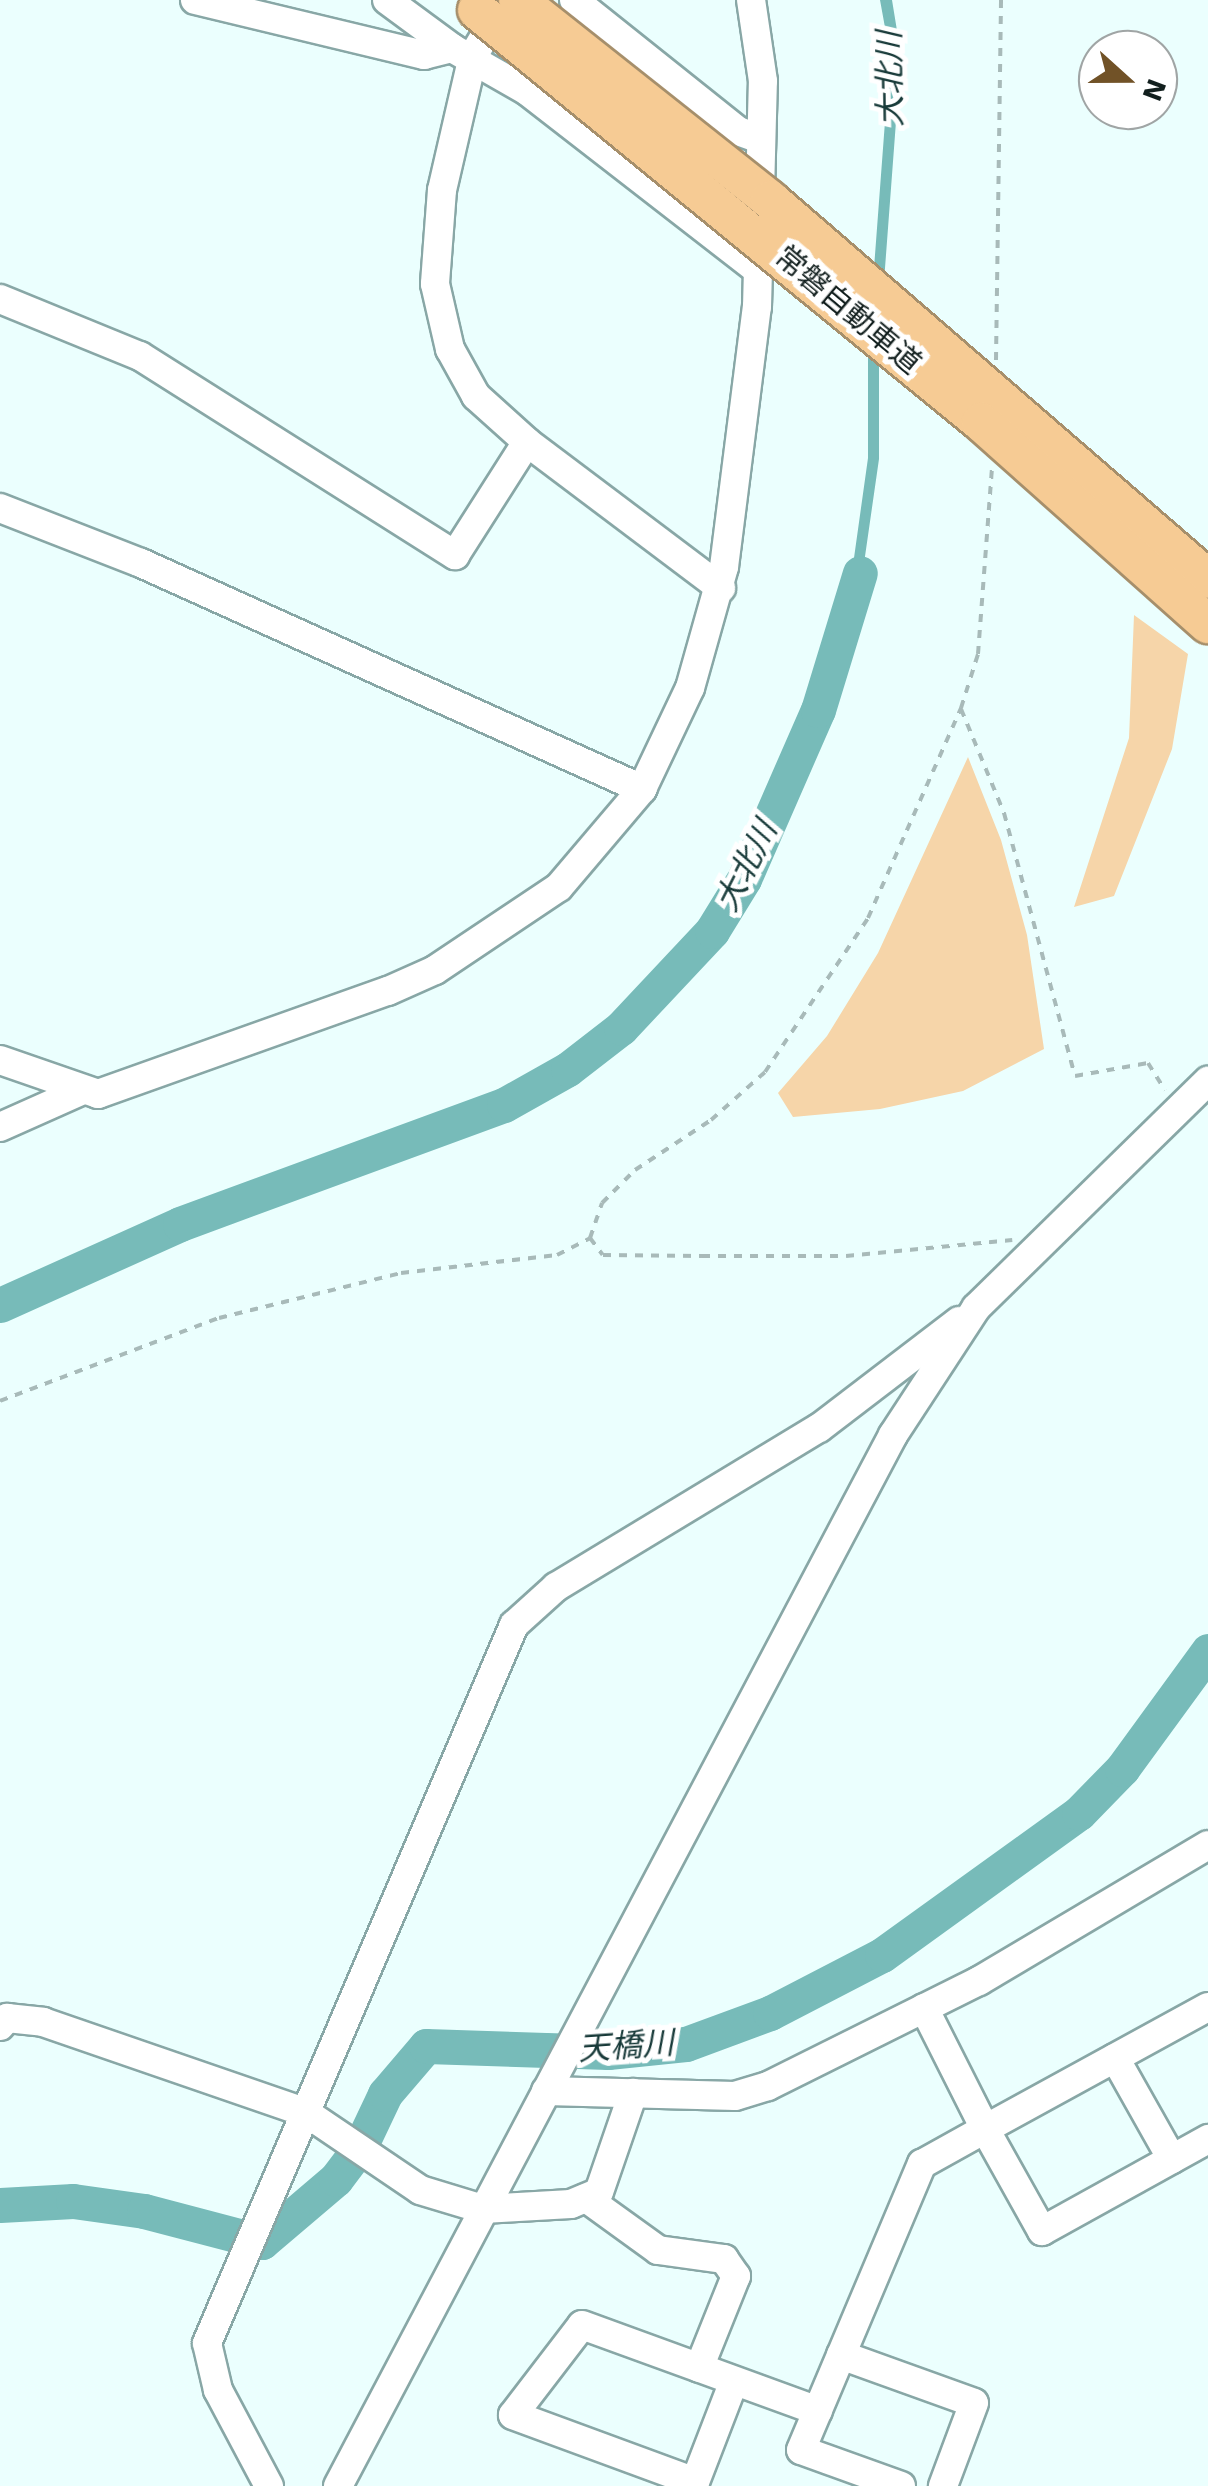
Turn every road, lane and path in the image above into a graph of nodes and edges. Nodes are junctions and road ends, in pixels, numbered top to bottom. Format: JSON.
{"nodes":[{"id":1,"x":195,"y":0,"type":"edge"},
{"id":2,"x":387,"y":0,"type":"edge"},
{"id":3,"x":518,"y":0,"type":"edge"},
{"id":4,"x":574,"y":0,"type":"edge"},
{"id":5,"x":751,"y":0,"type":"edge"},
{"id":6,"x":1001,"y":0,"type":"edge"},
{"id":7,"x":492,"y":5,"type":"edge"},
{"id":8,"x":462,"y":52,"type":"junction"},
{"id":9,"x":760,"y":139,"type":"junction"},
{"id":10,"x":754,"y":267,"type":"junction"},
{"id":11,"x":0,"y":300,"type":"edge"},
{"id":12,"x":996,"y":367,"type":"dead end"},
{"id":13,"x":527,"y":442,"type":"junction"},
{"id":14,"x":993,"y":459,"type":"dead end"},
{"id":15,"x":0,"y":508,"type":"edge"},
{"id":16,"x":1208,"y":579,"type":"edge"},
{"id":17,"x":721,"y":588,"type":"junction"},
{"id":18,"x":1208,"y":624,"type":"edge"},
{"id":19,"x":961,"y":708,"type":"junction"},
{"id":20,"x":642,"y":789,"type":"junction"},
{"id":21,"x":0,"y":1060,"type":"edge"},
{"id":22,"x":1208,"y":1082,"type":"edge"},
{"id":23,"x":81,"y":1091,"type":"junction"},
{"id":24,"x":1178,"y":1110,"type":"junction"},
{"id":25,"x":0,"y":1128,"type":"edge"},
{"id":26,"x":1051,"y":1234,"type":"junction"},
{"id":27,"x":590,"y":1238,"type":"junction"},
{"id":28,"x":976,"y":1308,"type":"junction"},
{"id":29,"x":0,"y":1401,"type":"edge"},
{"id":30,"x":1208,"y":1845,"type":"edge"},
{"id":31,"x":1208,"y":2007,"type":"edge"},
{"id":32,"x":924,"y":2008,"type":"junction"},
{"id":33,"x":0,"y":2026,"type":"edge"},
{"id":34,"x":1114,"y":2058,"type":"junction"},
{"id":35,"x":546,"y":2091,"type":"junction"},
{"id":36,"x":633,"y":2093,"type":"junction"},
{"id":37,"x":304,"y":2112,"type":"junction"},
{"id":38,"x":985,"y":2129,"type":"junction"},
{"id":39,"x":1208,"y":2139,"type":"edge"},
{"id":40,"x":1172,"y":2158,"type":"junction"},
{"id":41,"x":586,"y":2198,"type":"junction"},
{"id":42,"x":482,"y":2209,"type":"junction"},
{"id":43,"x":841,"y":2356,"type":"junction"},
{"id":44,"x":699,"y":2368,"type":"junction"},
{"id":45,"x":734,"y":2381,"type":"junction"},
{"id":46,"x":818,"y":2411,"type":"junction"},
{"id":47,"x":269,"y":2486,"type":"edge"},
{"id":48,"x":338,"y":2486,"type":"edge"},
{"id":49,"x":901,"y":2486,"type":"edge"},
{"id":50,"x":943,"y":2486,"type":"edge"}],
"edges":[{"from":1,"to":8,"type":"street"},
{"from":2,"to":8,"type":"street"},
{"from":3,"to":16,"type":"highway","name":"常磐自動車道","bridge":true},
{"from":4,"to":9,"type":"street"},
{"from":5,"to":9,"type":"street"},
{"from":6,"to":12,"type":"path"},
{"from":7,"to":8,"type":"street"},
{"from":7,"to":18,"type":"highway","name":"常磐自動車道","bridge":true},
{"from":8,"to":10,"type":"street"},
{"from":8,"to":13,"type":"street"},
{"from":9,"to":10,"type":"street"},
{"from":10,"to":17,"type":"street"},
{"from":11,"to":13,"type":"street"},
{"from":13,"to":17,"type":"street"},
{"from":14,"to":19,"type":"path"},
{"from":15,"to":20,"type":"street"},
{"from":17,"to":20,"type":"street"},
{"from":19,"to":24,"type":"path"},
{"from":19,"to":27,"type":"path"},
{"from":20,"to":23,"type":"street"},
{"from":21,"to":23,"type":"street"},
{"from":22,"to":24,"type":"street"},
{"from":23,"to":25,"type":"street"},
{"from":24,"to":26,"type":"street"},
{"from":26,"to":27,"type":"path"},
{"from":26,"to":28,"type":"street"},
{"from":27,"to":29,"type":"path"},
{"from":28,"to":35,"type":"street"},
{"from":28,"to":37,"type":"street"},
{"from":30,"to":32,"type":"street"},
{"from":31,"to":34,"type":"street"},
{"from":32,"to":36,"type":"street"},
{"from":32,"to":38,"type":"street"},
{"from":33,"to":37,"type":"street"},
{"from":34,"to":38,"type":"street"},
{"from":34,"to":40,"type":"street"},
{"from":35,"to":36,"type":"street"},
{"from":35,"to":42,"type":"street"},
{"from":36,"to":41,"type":"street"},
{"from":37,"to":42,"type":"street"},
{"from":37,"to":47,"type":"street"},
{"from":38,"to":40,"type":"street"},
{"from":38,"to":43,"type":"street"},
{"from":39,"to":40,"type":"street"},
{"from":41,"to":42,"type":"street"},
{"from":41,"to":44,"type":"street"},
{"from":42,"to":48,"type":"street"},
{"from":43,"to":46,"type":"street"},
{"from":43,"to":50,"type":"street"},
{"from":44,"to":45,"type":"street"},
{"from":44,"to":45,"type":"street"},
{"from":45,"to":46,"type":"street"},
{"from":46,"to":49,"type":"street"}]}
